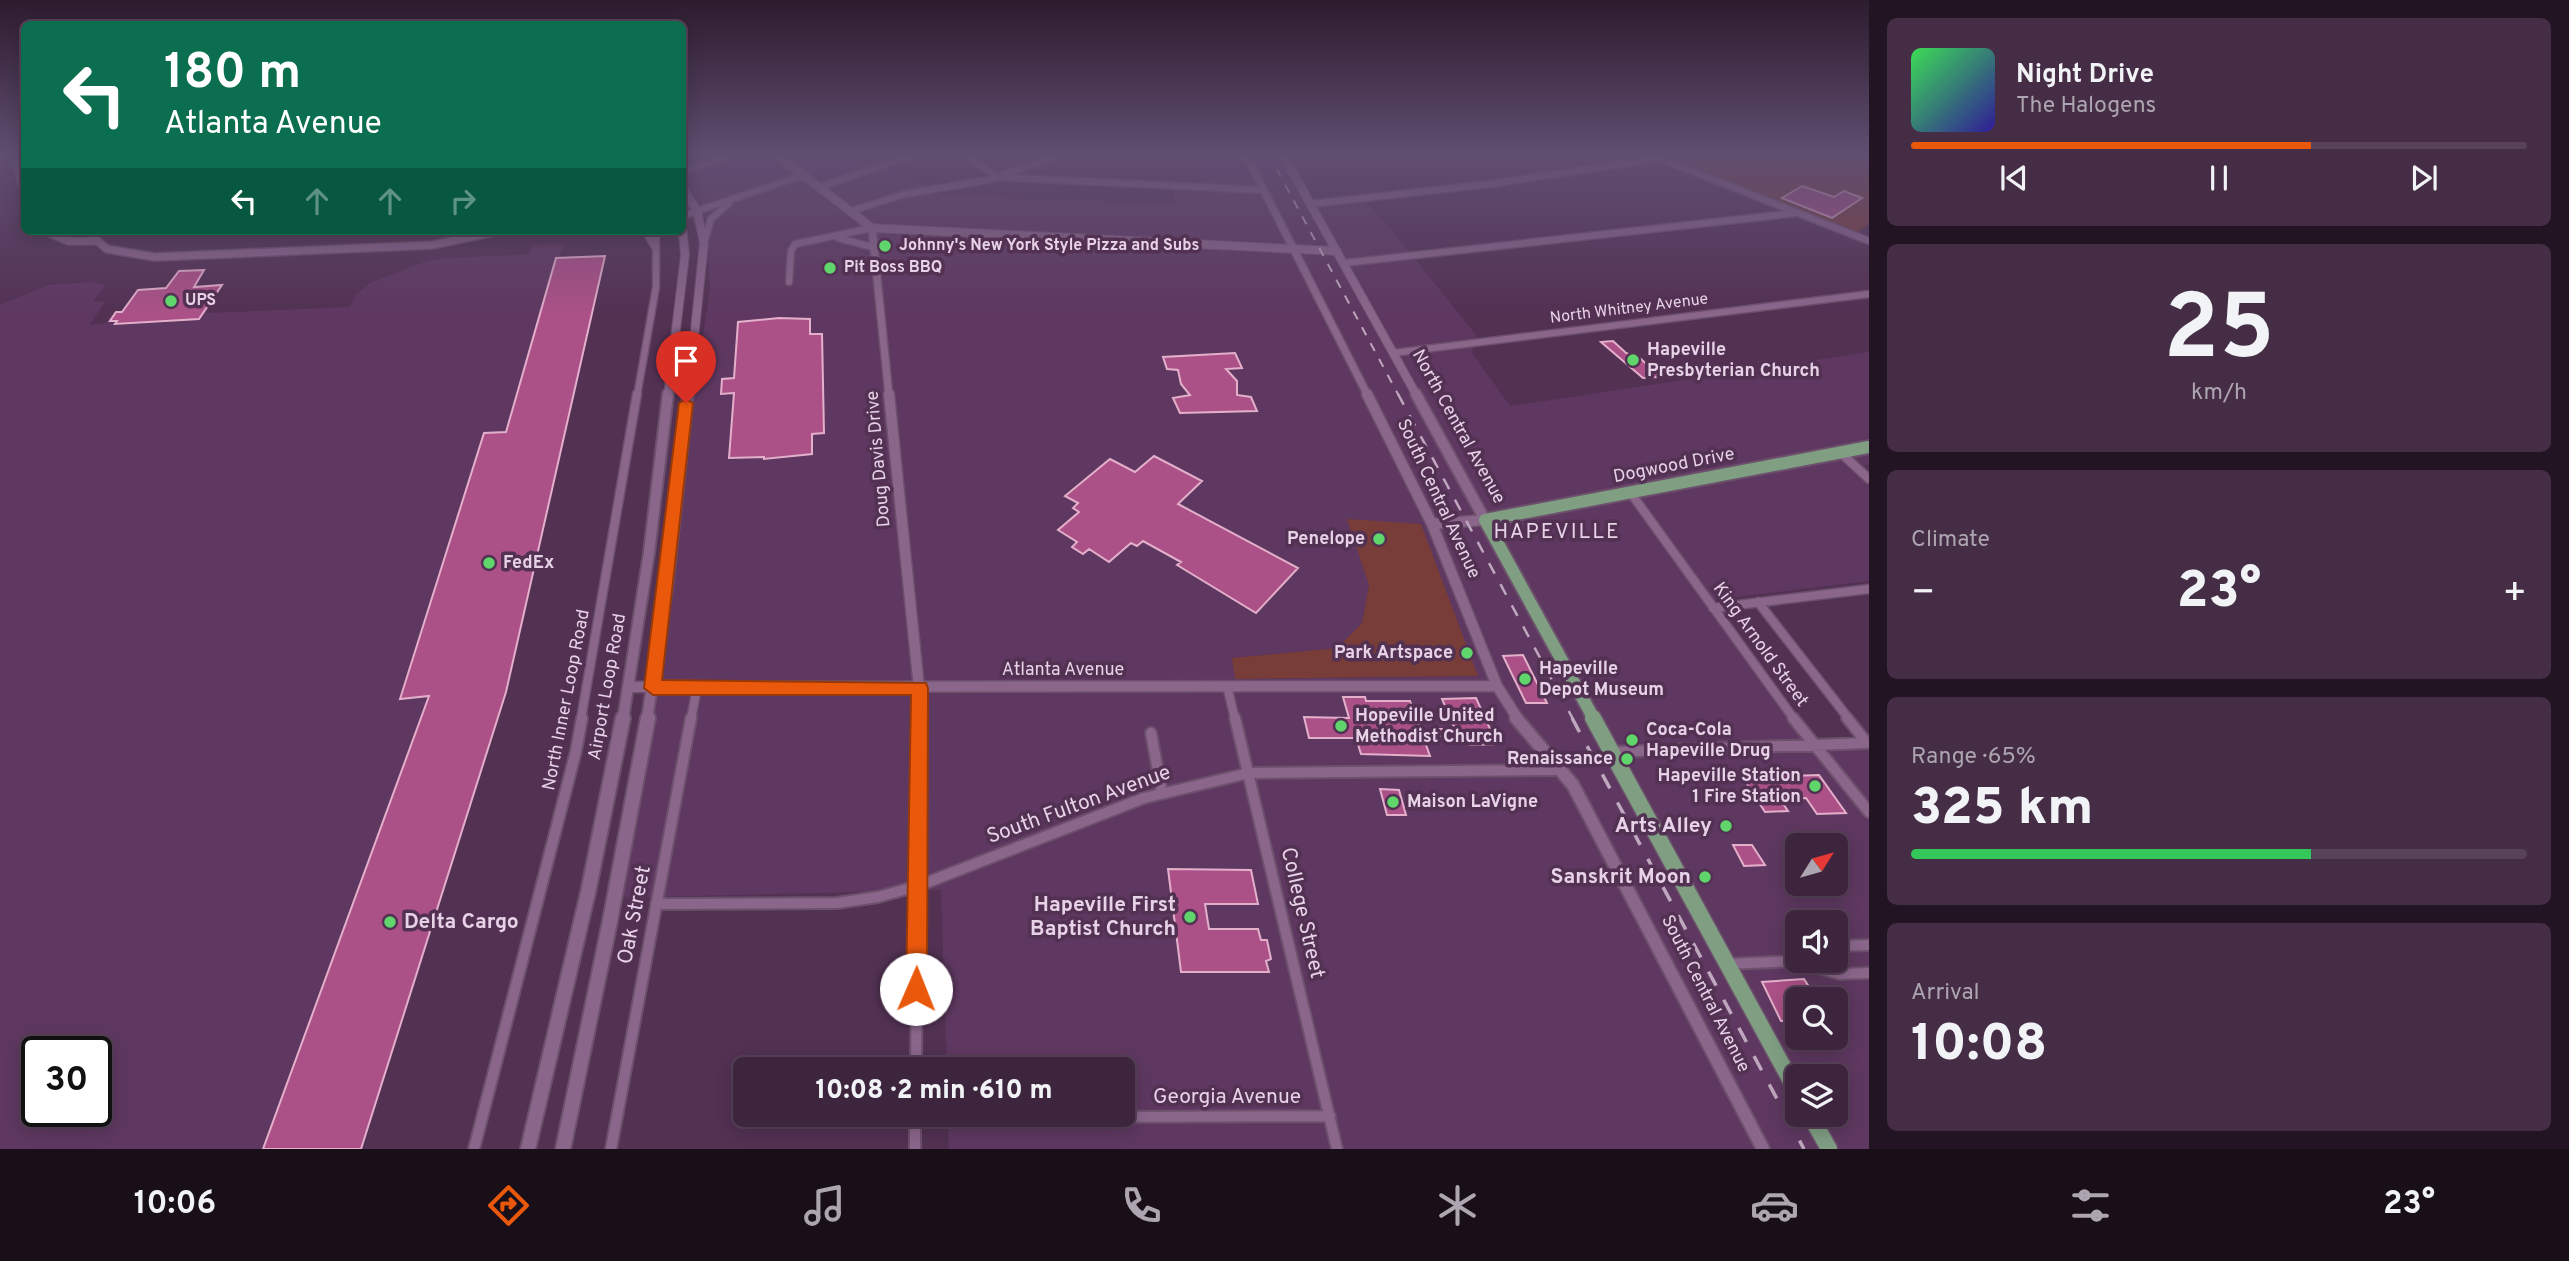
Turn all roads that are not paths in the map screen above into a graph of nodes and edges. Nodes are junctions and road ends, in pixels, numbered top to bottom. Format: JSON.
{"nodes":[{"id":1,"x":694,"y":207,"type":"edge"},
{"id":2,"x":710,"y":207,"type":"edge"},
{"id":3,"x":727,"y":207,"type":"edge"},
{"id":4,"x":845,"y":207,"type":"edge"},
{"id":5,"x":865,"y":207,"type":"edge"},
{"id":6,"x":1271,"y":207,"type":"edge"},
{"id":7,"x":1311,"y":207,"type":"edge"},
{"id":8,"x":1781,"y":207,"type":"edge"},
{"id":9,"x":697,"y":211,"type":"junction"},
{"id":10,"x":851,"y":211,"type":"junction"},
{"id":11,"x":1797,"y":213,"type":"junction"},
{"id":12,"x":686,"y":215,"type":"edge"},
{"id":13,"x":872,"y":228,"type":"junction"},
{"id":14,"x":1869,"y":229,"type":"edge"},
{"id":15,"x":54,"y":235,"type":"edge"},
{"id":16,"x":89,"y":235,"type":"edge"},
{"id":17,"x":481,"y":235,"type":"edge"},
{"id":18,"x":648,"y":235,"type":"edge"},
{"id":19,"x":656,"y":235,"type":"edge"},
{"id":20,"x":685,"y":235,"type":"edge"},
{"id":21,"x":835,"y":237,"type":"junction"},
{"id":22,"x":1858,"y":237,"type":"junction"},
{"id":23,"x":94,"y":241,"type":"junction"},
{"id":24,"x":1869,"y":241,"type":"edge"},
{"id":25,"x":704,"y":243,"type":"junction"},
{"id":26,"x":876,"y":248,"type":"junction"},
{"id":27,"x":657,"y":250,"type":"junction"},
{"id":28,"x":1293,"y":250,"type":"junction"},
{"id":29,"x":1336,"y":251,"type":"junction"},
{"id":30,"x":1344,"y":263,"type":"junction"},
{"id":31,"x":789,"y":282,"type":"dead end"},
{"id":32,"x":1869,"y":294,"type":"edge"},
{"id":33,"x":1393,"y":353,"type":"junction"},
{"id":34,"x":1869,"y":447,"type":"edge"},
{"id":35,"x":1840,"y":452,"type":"junction"},
{"id":36,"x":1869,"y":479,"type":"edge"},
{"id":37,"x":1630,"y":492,"type":"junction"},
{"id":38,"x":1485,"y":520,"type":"junction"},
{"id":39,"x":1432,"y":524,"type":"junction"},
{"id":40,"x":1869,"y":589,"type":"edge"},
{"id":41,"x":1758,"y":602,"type":"junction"},
{"id":42,"x":1713,"y":608,"type":"junction"},
{"id":43,"x":1227,"y":686,"type":"junction"},
{"id":44,"x":628,"y":687,"type":"junction"},
{"id":45,"x":1497,"y":687,"type":"junction"},
{"id":46,"x":653,"y":688,"type":"junction"},
{"id":47,"x":697,"y":688,"type":"junction"},
{"id":48,"x":919,"y":688,"type":"junction"},
{"id":49,"x":1151,"y":733,"type":"dead end"},
{"id":50,"x":1868,"y":743,"type":"edge"},
{"id":51,"x":1813,"y":745,"type":"junction"},
{"id":52,"x":1609,"y":752,"type":"junction"},
{"id":53,"x":1561,"y":770,"type":"junction"},
{"id":54,"x":1249,"y":773,"type":"junction"},
{"id":55,"x":1163,"y":793,"type":"junction"},
{"id":56,"x":1869,"y":812,"type":"edge"},
{"id":57,"x":918,"y":886,"type":"junction"},
{"id":58,"x":656,"y":904,"type":"junction"},
{"id":59,"x":1869,"y":945,"type":"edge"},
{"id":60,"x":1848,"y":946,"type":"edge"},
{"id":61,"x":1785,"y":961,"type":"edge"},
{"id":62,"x":1727,"y":964,"type":"junction"},
{"id":63,"x":1836,"y":973,"type":"edge"},
{"id":64,"x":1869,"y":973,"type":"edge"},
{"id":65,"x":916,"y":1057,"type":"edge"},
{"id":66,"x":1785,"y":1070,"type":"edge"},
{"id":67,"x":1135,"y":1116,"type":"edge"},
{"id":68,"x":1330,"y":1116,"type":"junction"},
{"id":69,"x":915,"y":1127,"type":"edge"},
{"id":70,"x":1817,"y":1127,"type":"edge"},
{"id":71,"x":474,"y":1149,"type":"edge"},
{"id":72,"x":528,"y":1149,"type":"edge"},
{"id":73,"x":563,"y":1149,"type":"edge"},
{"id":74,"x":611,"y":1149,"type":"edge"},
{"id":75,"x":915,"y":1149,"type":"edge"},
{"id":76,"x":1337,"y":1149,"type":"edge"},
{"id":77,"x":1763,"y":1149,"type":"edge"},
{"id":78,"x":1829,"y":1149,"type":"edge"}],
"edges":[{"from":1,"to":9,"type":"main road"},
{"from":2,"to":9,"type":"street"},
{"from":3,"to":25,"type":"street"},
{"from":4,"to":10,"type":"main road"},
{"from":5,"to":10,"type":"street"},
{"from":6,"to":28,"type":"street","name":"South Central Avenue"},
{"from":7,"to":29,"type":"main road","name":"North Central Avenue"},
{"from":8,"to":11,"type":"street"},
{"from":9,"to":12,"type":"street"},
{"from":9,"to":25,"type":"main road"},
{"from":10,"to":13,"type":"main road"},
{"from":11,"to":22,"type":"street"},
{"from":11,"to":30,"type":"street"},
{"from":13,"to":21,"type":"street"},
{"from":13,"to":26,"type":"street","name":"Doug Davis Drive"},
{"from":13,"to":28,"type":"main road"},
{"from":14,"to":22,"type":"street"},
{"from":15,"to":23,"type":"street"},
{"from":16,"to":23,"type":"street"},
{"from":17,"to":23,"type":"street"},
{"from":18,"to":27,"type":"street"},
{"from":19,"to":27,"type":"street","name":"North Inner Loop Road"},
{"from":20,"to":44,"type":"main road","name":"Airport Loop Road"},
{"from":21,"to":26,"type":"street"},
{"from":21,"to":31,"type":"street"},
{"from":22,"to":24,"type":"street"},
{"from":25,"to":46,"type":"main road"},
{"from":26,"to":48,"type":"street","name":"Doug Davis Drive"},
{"from":27,"to":71,"type":"street","name":"North Inner Loop Road"},
{"from":28,"to":29,"type":"main road"},
{"from":28,"to":39,"type":"street","name":"South Central Avenue"},
{"from":29,"to":30,"type":"main road","name":"North Central Avenue"},
{"from":30,"to":33,"type":"main road","name":"North Central Avenue"},
{"from":32,"to":33,"type":"street","name":"North Whitney Avenue"},
{"from":33,"to":38,"type":"main road","name":"North Central Avenue"},
{"from":34,"to":35,"type":"main road","name":"Dogwood Drive"},
{"from":35,"to":36,"type":"street"},
{"from":35,"to":37,"type":"main road","name":"Dogwood Drive"},
{"from":37,"to":38,"type":"main road","name":"Dogwood Drive"},
{"from":37,"to":42,"type":"street","name":"King Arnold Street"},
{"from":38,"to":39,"type":"street"},
{"from":38,"to":52,"type":"main road","name":"North Central Avenue"},
{"from":39,"to":45,"type":"street","name":"South Central Avenue"},
{"from":40,"to":41,"type":"street"},
{"from":41,"to":42,"type":"street"},
{"from":41,"to":50,"type":"street"},
{"from":42,"to":51,"type":"street","name":"King Arnold Street"},
{"from":43,"to":45,"type":"street","name":"Atlanta Avenue"},
{"from":43,"to":48,"type":"street","name":"Atlanta Avenue"},
{"from":43,"to":54,"type":"street","name":"College Street"},
{"from":44,"to":46,"type":"street","name":"Atlanta Avenue"},
{"from":44,"to":72,"type":"main road","name":"Airport Loop Road"},
{"from":45,"to":53,"type":"street","name":"South Central Avenue"},
{"from":46,"to":47,"type":"street","name":"Atlanta Avenue"},
{"from":46,"to":73,"type":"main road"},
{"from":47,"to":48,"type":"street","name":"Atlanta Avenue"},
{"from":47,"to":58,"type":"street","name":"Oak Street"},
{"from":48,"to":57,"type":"street"},
{"from":49,"to":55,"type":"street"},
{"from":50,"to":51,"type":"street"},
{"from":51,"to":52,"type":"street"},
{"from":51,"to":56,"type":"street","name":"King Arnold Street"},
{"from":52,"to":62,"type":"main road","name":"North Central Avenue"},
{"from":53,"to":54,"type":"street","name":"South Fulton Avenue"},
{"from":53,"to":77,"type":"street","name":"South Central Avenue"},
{"from":54,"to":55,"type":"street","name":"South Fulton Avenue"},
{"from":54,"to":68,"type":"street","name":"College Street"},
{"from":55,"to":57,"type":"street","name":"South Fulton Avenue"},
{"from":57,"to":58,"type":"street","name":"South Fulton Avenue"},
{"from":57,"to":65,"type":"street"},
{"from":58,"to":74,"type":"street","name":"Oak Street"},
{"from":59,"to":60,"type":"street"},
{"from":61,"to":62,"type":"street"},
{"from":62,"to":66,"type":"main road","name":"North Central Avenue"},
{"from":63,"to":64,"type":"street"},
{"from":67,"to":68,"type":"street","name":"Georgia Avenue"},
{"from":68,"to":76,"type":"street","name":"College Street"},
{"from":69,"to":75,"type":"street"},
{"from":70,"to":78,"type":"main road"}]}
